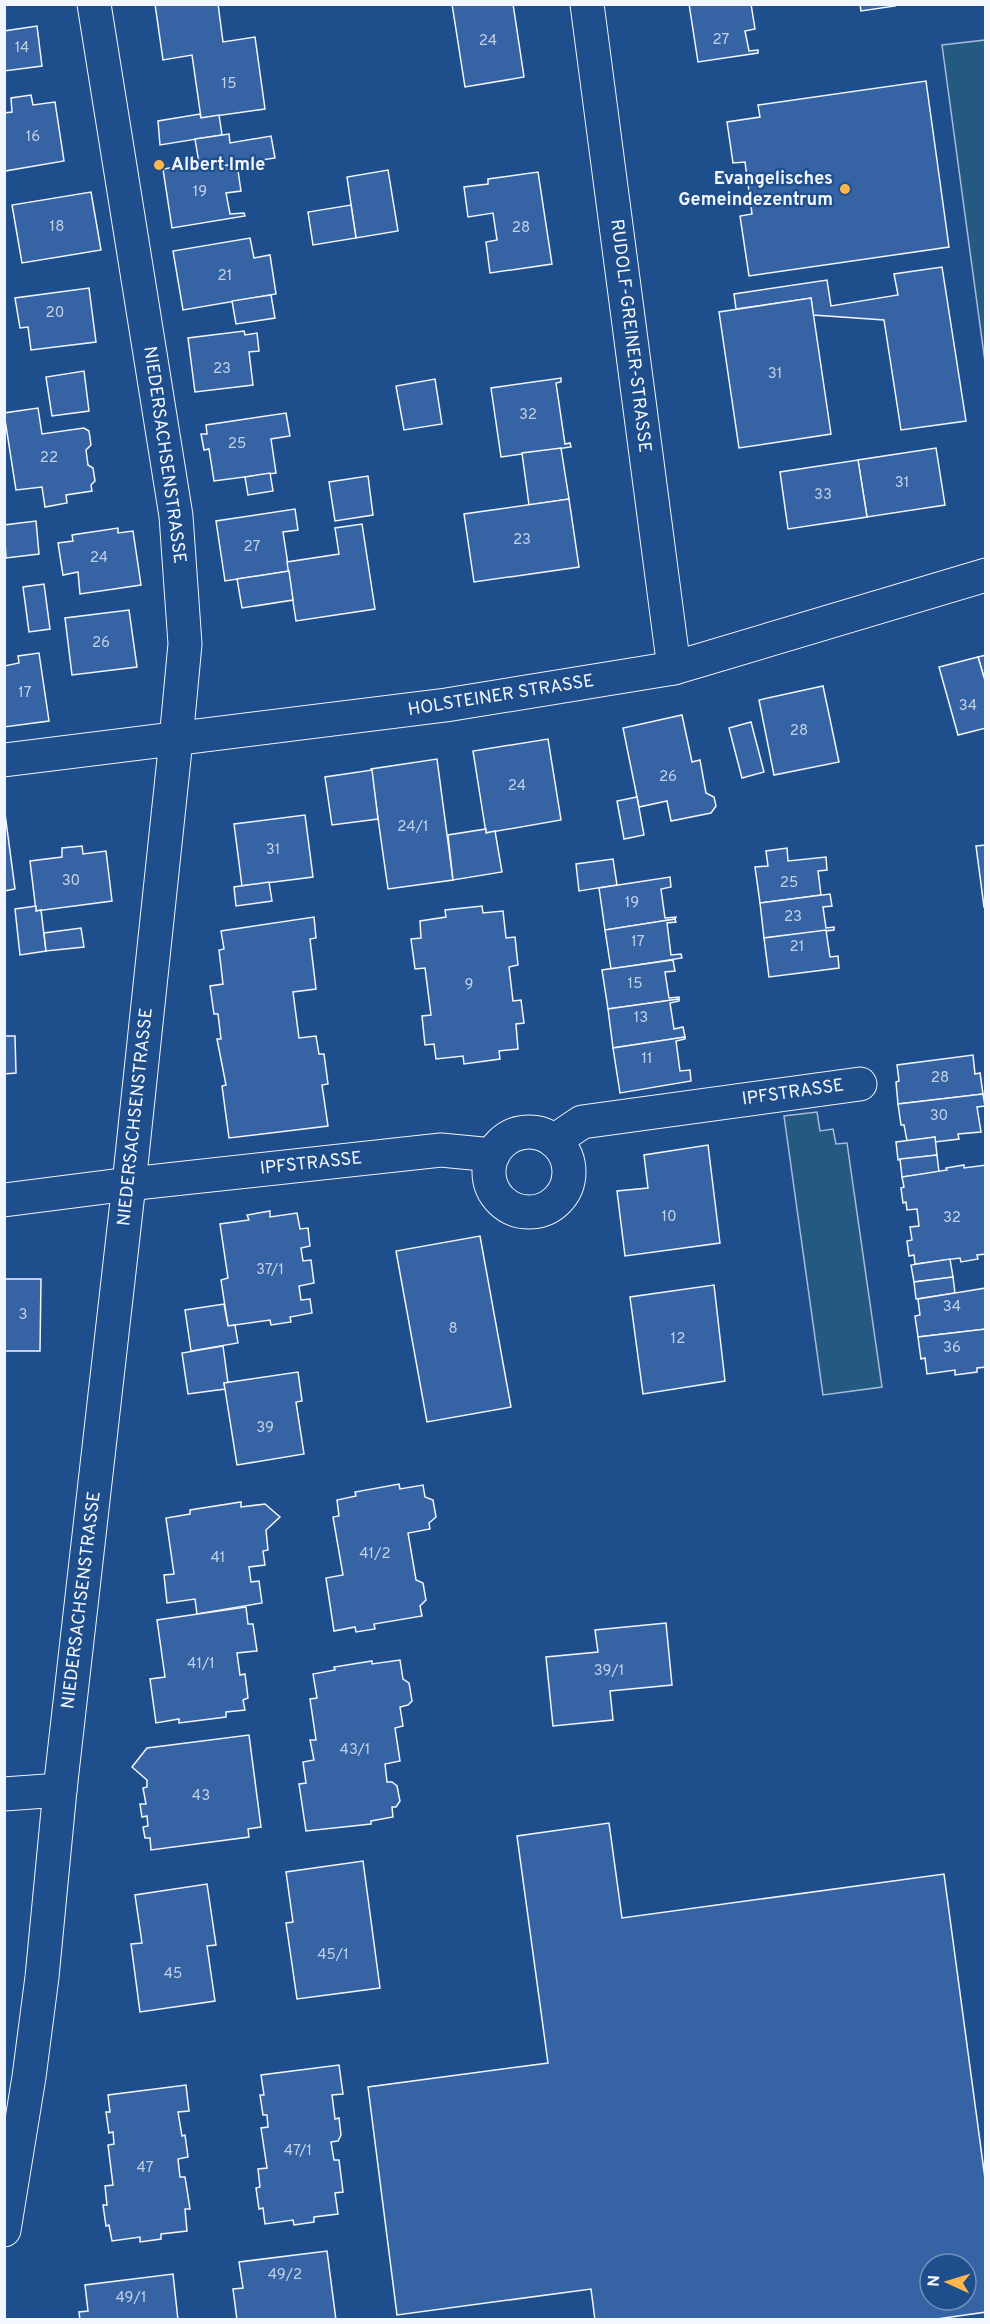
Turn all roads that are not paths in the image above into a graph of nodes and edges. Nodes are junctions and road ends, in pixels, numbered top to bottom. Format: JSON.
{"nodes":[{"id":1,"x":94,"y":4,"type":"edge"},
{"id":2,"x":587,"y":4,"type":"edge"},
{"id":3,"x":986,"y":575,"type":"edge"},
{"id":4,"x":674,"y":668,"type":"junction"},
{"id":5,"x":176,"y":740,"type":"junction"},
{"id":6,"x":4,"y":760,"type":"edge"},
{"id":7,"x":860,"y":1084,"type":"dead end"},
{"id":8,"x":554,"y":1141,"type":"junction"},
{"id":9,"x":493,"y":1155,"type":"junction"},
{"id":10,"x":129,"y":1184,"type":"junction"},
{"id":11,"x":4,"y":1200,"type":"edge"},
{"id":12,"x":60,"y":1790,"type":"junction"},
{"id":13,"x":4,"y":1794,"type":"edge"},
{"id":14,"x":6,"y":2211,"type":"edge"}],
"edges":[{"from":1,"to":5,"type":"street","name":"NIEDERSACHSENSTRASSE"},
{"from":2,"to":4,"type":"street","name":"RUDOLF-GREINER-STRASSE"},
{"from":3,"to":4,"type":"street","name":"HOLSTEINER STRASSE"},
{"from":4,"to":5,"type":"street","name":"HOLSTEINER STRASSE"},
{"from":5,"to":6,"type":"street","name":"HOLSTEINER STRASSE"},
{"from":5,"to":10,"type":"street","name":"NIEDERSACHSENSTRASSE"},
{"from":7,"to":8,"type":"street","name":"IPFSTRASSE"},
{"from":8,"to":9,"type":"street"},
{"from":8,"to":9,"type":"street"},
{"from":9,"to":10,"type":"street","name":"IPFSTRASSE"},
{"from":10,"to":11,"type":"street","name":"IPFSTRASSE"},
{"from":10,"to":12,"type":"street","name":"NIEDERSACHSENSTRASSE"},
{"from":12,"to":13,"type":"street"},
{"from":12,"to":14,"type":"street","name":"NIEDERSACHSENSTRASSE"}]}
